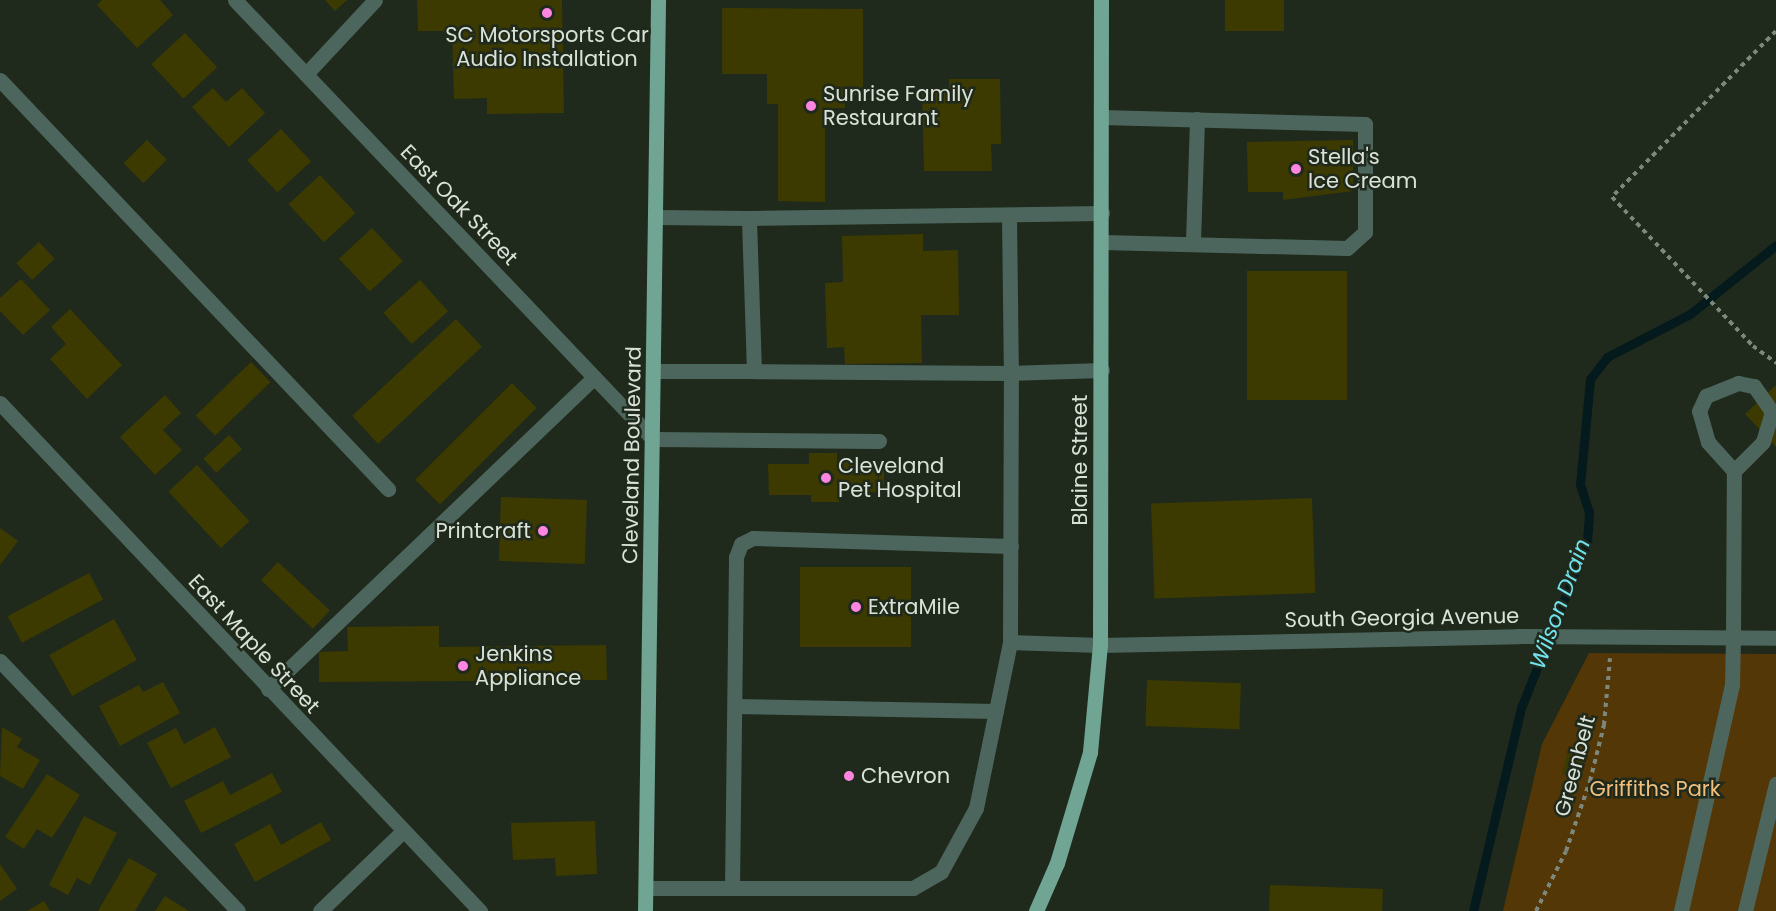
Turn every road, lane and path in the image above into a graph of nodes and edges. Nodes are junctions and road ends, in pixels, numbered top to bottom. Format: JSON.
{"nodes":[{"id":1,"x":235,"y":0,"type":"edge"},
{"id":2,"x":375,"y":0,"type":"edge"},
{"id":3,"x":658,"y":0,"type":"edge"},
{"id":4,"x":1101,"y":0,"type":"edge"},
{"id":5,"x":1776,"y":32,"type":"edge"},
{"id":6,"x":306,"y":74,"type":"junction"},
{"id":7,"x":0,"y":80,"type":"edge"},
{"id":8,"x":1101,"y":117,"type":"junction"},
{"id":9,"x":1197,"y":119,"type":"junction"},
{"id":10,"x":1102,"y":213,"type":"junction"},
{"id":11,"x":656,"y":217,"type":"junction"},
{"id":12,"x":1009,"y":217,"type":"junction"},
{"id":13,"x":749,"y":218,"type":"junction"},
{"id":14,"x":1193,"y":241,"type":"junction"},
{"id":15,"x":1102,"y":242,"type":"junction"},
{"id":16,"x":1776,"y":363,"type":"edge"},
{"id":17,"x":1102,"y":370,"type":"junction"},
{"id":18,"x":654,"y":371,"type":"junction"},
{"id":19,"x":754,"y":371,"type":"junction"},
{"id":20,"x":1011,"y":373,"type":"junction"},
{"id":21,"x":594,"y":376,"type":"junction"},
{"id":22,"x":0,"y":403,"type":"edge"},
{"id":23,"x":653,"y":439,"type":"junction"},
{"id":24,"x":879,"y":441,"type":"dead end"},
{"id":25,"x":1734,"y":471,"type":"junction"},
{"id":26,"x":388,"y":489,"type":"dead end"},
{"id":27,"x":1011,"y":546,"type":"junction"},
{"id":28,"x":1776,"y":638,"type":"edge"},
{"id":29,"x":1733,"y":639,"type":"junction"},
{"id":30,"x":1011,"y":642,"type":"junction"},
{"id":31,"x":1100,"y":645,"type":"junction"},
{"id":32,"x":1610,"y":657,"type":"dead end"},
{"id":33,"x":0,"y":661,"type":"edge"},
{"id":34,"x":268,"y":689,"type":"junction"},
{"id":35,"x":735,"y":706,"type":"junction"},
{"id":36,"x":996,"y":711,"type":"junction"},
{"id":37,"x":1776,"y":784,"type":"edge"},
{"id":38,"x":402,"y":832,"type":"junction"},
{"id":39,"x":646,"y":888,"type":"junction"},
{"id":40,"x":732,"y":888,"type":"junction"},
{"id":41,"x":238,"y":911,"type":"edge"},
{"id":42,"x":320,"y":911,"type":"edge"},
{"id":43,"x":480,"y":911,"type":"edge"},
{"id":44,"x":645,"y":911,"type":"edge"},
{"id":45,"x":1035,"y":911,"type":"edge"},
{"id":46,"x":1536,"y":911,"type":"edge"},
{"id":47,"x":1681,"y":911,"type":"edge"},
{"id":48,"x":1745,"y":911,"type":"edge"}],
"edges":[{"from":1,"to":6,"type":"street","name":"East Oak Street"},
{"from":2,"to":6,"type":"street"},
{"from":3,"to":11,"type":"main road","name":"Cleveland Boulevard"},
{"from":4,"to":8,"type":"main road","name":"Blaine Street"},
{"from":5,"to":16,"type":"path"},
{"from":6,"to":21,"type":"street","name":"East Oak Street"},
{"from":7,"to":26,"type":"street"},
{"from":8,"to":9,"type":"street"},
{"from":8,"to":10,"type":"main road","name":"Blaine Street"},
{"from":9,"to":14,"type":"street"},
{"from":9,"to":14,"type":"street"},
{"from":10,"to":12,"type":"street"},
{"from":10,"to":15,"type":"main road","name":"Blaine Street"},
{"from":11,"to":13,"type":"street"},
{"from":11,"to":18,"type":"main road","name":"Cleveland Boulevard"},
{"from":12,"to":13,"type":"street"},
{"from":12,"to":20,"type":"street"},
{"from":13,"to":19,"type":"street"},
{"from":14,"to":15,"type":"street"},
{"from":15,"to":17,"type":"main road","name":"Blaine Street"},
{"from":17,"to":20,"type":"street"},
{"from":17,"to":31,"type":"main road","name":"Blaine Street"},
{"from":18,"to":19,"type":"street"},
{"from":18,"to":23,"type":"main road","name":"Cleveland Boulevard"},
{"from":19,"to":20,"type":"street"},
{"from":20,"to":27,"type":"street"},
{"from":21,"to":23,"type":"street","name":"East Oak Street"},
{"from":21,"to":34,"type":"street"},
{"from":22,"to":34,"type":"street","name":"East Maple Street"},
{"from":23,"to":24,"type":"street"},
{"from":23,"to":39,"type":"main road","name":"Cleveland Boulevard"},
{"from":25,"to":25,"type":"street"},
{"from":25,"to":29,"type":"street"},
{"from":27,"to":30,"type":"street"},
{"from":27,"to":35,"type":"street"},
{"from":28,"to":29,"type":"street","name":"South Georgia Avenue"},
{"from":29,"to":31,"type":"street","name":"South Georgia Avenue"},
{"from":29,"to":47,"type":"street"},
{"from":30,"to":31,"type":"street","name":"South Georgia Avenue"},
{"from":30,"to":36,"type":"street"},
{"from":31,"to":45,"type":"main road","name":"Blaine Street"},
{"from":32,"to":46,"type":"path","name":"Greenbelt"},
{"from":33,"to":41,"type":"street"},
{"from":34,"to":38,"type":"street","name":"East Maple Street"},
{"from":35,"to":36,"type":"street"},
{"from":35,"to":40,"type":"street"},
{"from":36,"to":40,"type":"street"},
{"from":37,"to":48,"type":"street"},
{"from":38,"to":42,"type":"street"},
{"from":38,"to":43,"type":"street","name":"East Maple Street"},
{"from":39,"to":40,"type":"street"},
{"from":39,"to":44,"type":"main road","name":"Cleveland Boulevard"}]}
